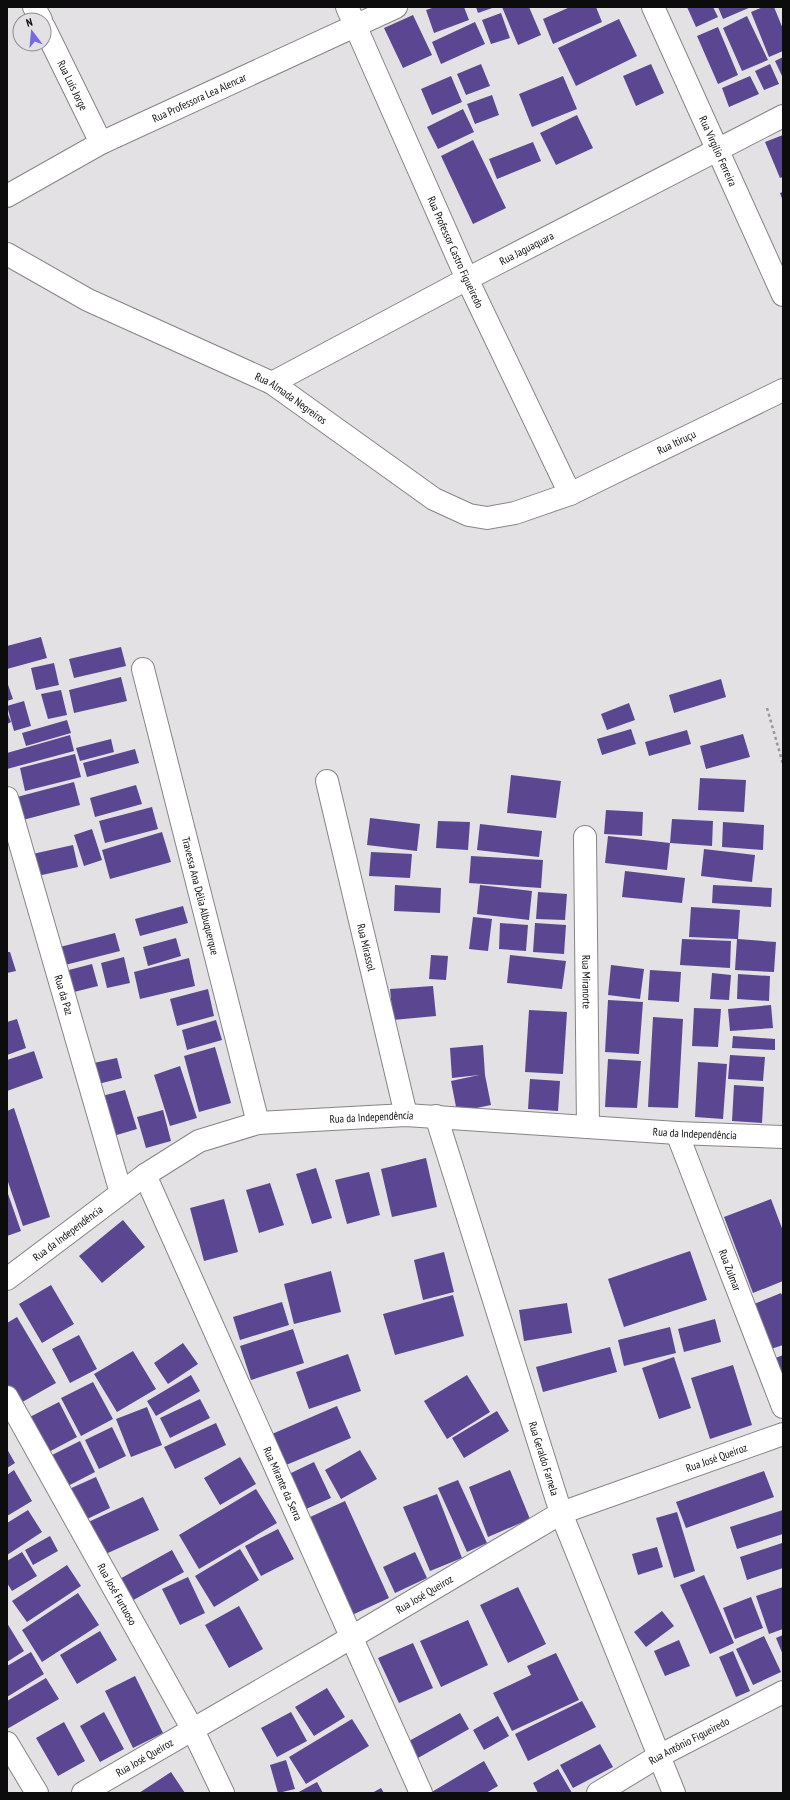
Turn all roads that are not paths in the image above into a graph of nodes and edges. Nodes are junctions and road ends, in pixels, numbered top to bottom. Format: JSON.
{"nodes":[{"id":1,"x":396,"y":7,"type":"edge"},
{"id":2,"x":653,"y":7,"type":"edge"},
{"id":3,"x":352,"y":16,"type":"edge"},
{"id":4,"x":52,"y":43,"type":"edge"},
{"id":5,"x":783,"y":116,"type":"edge"},
{"id":6,"x":101,"y":143,"type":"junction"},
{"id":7,"x":718,"y":151,"type":"junction"},
{"id":8,"x":7,"y":196,"type":"edge"},
{"id":9,"x":7,"y":254,"type":"edge"},
{"id":10,"x":467,"y":279,"type":"junction"},
{"id":11,"x":783,"y":295,"type":"edge"},
{"id":12,"x":272,"y":384,"type":"junction"},
{"id":13,"x":783,"y":390,"type":"edge"},
{"id":14,"x":570,"y":494,"type":"junction"},
{"id":15,"x":144,"y":669,"type":"dead end"},
{"id":16,"x":327,"y":781,"type":"dead end"},
{"id":17,"x":7,"y":798,"type":"edge"},
{"id":18,"x":585,"y":837,"type":"dead end"},
{"id":19,"x":406,"y":1115,"type":"junction"},
{"id":20,"x":436,"y":1116,"type":"junction"},
{"id":21,"x":258,"y":1123,"type":"junction"},
{"id":22,"x":588,"y":1127,"type":"junction"},
{"id":23,"x":677,"y":1133,"type":"junction"},
{"id":24,"x":783,"y":1137,"type":"edge"},
{"id":25,"x":145,"y":1175,"type":"junction"},
{"id":26,"x":121,"y":1193,"type":"junction"},
{"id":27,"x":7,"y":1279,"type":"edge"},
{"id":28,"x":7,"y":1397,"type":"edge"},
{"id":29,"x":783,"y":1407,"type":"edge"},
{"id":30,"x":783,"y":1434,"type":"edge"},
{"id":31,"x":561,"y":1513,"type":"junction"},
{"id":32,"x":351,"y":1637,"type":"junction"},
{"id":33,"x":783,"y":1692,"type":"edge"},
{"id":34,"x":193,"y":1730,"type":"junction"},
{"id":35,"x":7,"y":1743,"type":"edge"},
{"id":36,"x":659,"y":1756,"type":"junction"},
{"id":37,"x":37,"y":1793,"type":"edge"},
{"id":38,"x":83,"y":1793,"type":"edge"},
{"id":39,"x":223,"y":1793,"type":"edge"},
{"id":40,"x":421,"y":1793,"type":"edge"},
{"id":41,"x":598,"y":1793,"type":"edge"},
{"id":42,"x":674,"y":1793,"type":"edge"}],
"edges":[{"from":1,"to":3,"type":"street","name":"Rua Professora Lea Alencar"},
{"from":2,"to":7,"type":"street","name":"Rua Virgílio Ferreira"},
{"from":3,"to":6,"type":"street","name":"Rua Professora Lea Alencar"},
{"from":3,"to":10,"type":"street","name":"Rua Professor Castro Figueiredo"},
{"from":4,"to":6,"type":"street","name":"Rua Luís Jorge"},
{"from":5,"to":7,"type":"street","name":"Rua Jaguaquara"},
{"from":6,"to":8,"type":"street","name":"Rua Professora Lea Alencar"},
{"from":7,"to":10,"type":"street","name":"Rua Jaguaquara"},
{"from":7,"to":11,"type":"street","name":"Rua Virgílio Ferreira"},
{"from":9,"to":12,"type":"street","name":"Rua Almada Negreiros"},
{"from":10,"to":12,"type":"street","name":"Rua Jaguaquara"},
{"from":10,"to":14,"type":"street","name":"Rua Professor Castro Figueiredo"},
{"from":12,"to":14,"type":"street","name":"Rua Almada Negreiros"},
{"from":13,"to":14,"type":"street","name":"Rua Itiruçu"},
{"from":15,"to":21,"type":"street","name":"Travessa Ana Délia Albuquerque"},
{"from":16,"to":19,"type":"street","name":"Rua Mirassol"},
{"from":17,"to":26,"type":"street","name":"Rua da Paz"},
{"from":18,"to":22,"type":"street","name":"Rua Miranorte"},
{"from":19,"to":20,"type":"street","name":"Rua da Independência"},
{"from":19,"to":21,"type":"street","name":"Rua da Independência"},
{"from":20,"to":22,"type":"street","name":"Rua da Independência"},
{"from":20,"to":31,"type":"street","name":"Rua Geraldo Farnela"},
{"from":21,"to":25,"type":"street","name":"Rua da Independência"},
{"from":22,"to":23,"type":"street","name":"Rua da Independência"},
{"from":23,"to":24,"type":"street","name":"Rua da Independência"},
{"from":23,"to":29,"type":"street","name":"Rua Zulmar"},
{"from":25,"to":26,"type":"street","name":"Rua da Independência"},
{"from":25,"to":32,"type":"street","name":"Rua Mirante da Serra"},
{"from":26,"to":27,"type":"street","name":"Rua da Independência"},
{"from":28,"to":34,"type":"street","name":"Rua José Furtuoso"},
{"from":30,"to":31,"type":"street","name":"Rua José Queiroz"},
{"from":31,"to":32,"type":"street","name":"Rua José Queiroz"},
{"from":31,"to":36,"type":"street","name":"Rua Geraldo Farnela"},
{"from":32,"to":34,"type":"street","name":"Rua José Queiroz"},
{"from":32,"to":40,"type":"street","name":"Rua Mirante da Serra"},
{"from":33,"to":36,"type":"street","name":"Rua Antônio Figueiredo"},
{"from":34,"to":38,"type":"street","name":"Rua José Queiroz"},
{"from":34,"to":39,"type":"street","name":"Rua José Furtuoso"},
{"from":35,"to":37,"type":"street"},
{"from":36,"to":41,"type":"street","name":"Rua Antônio Figueiredo"},
{"from":36,"to":42,"type":"street","name":"Rua Geraldo Farnela"}]}
